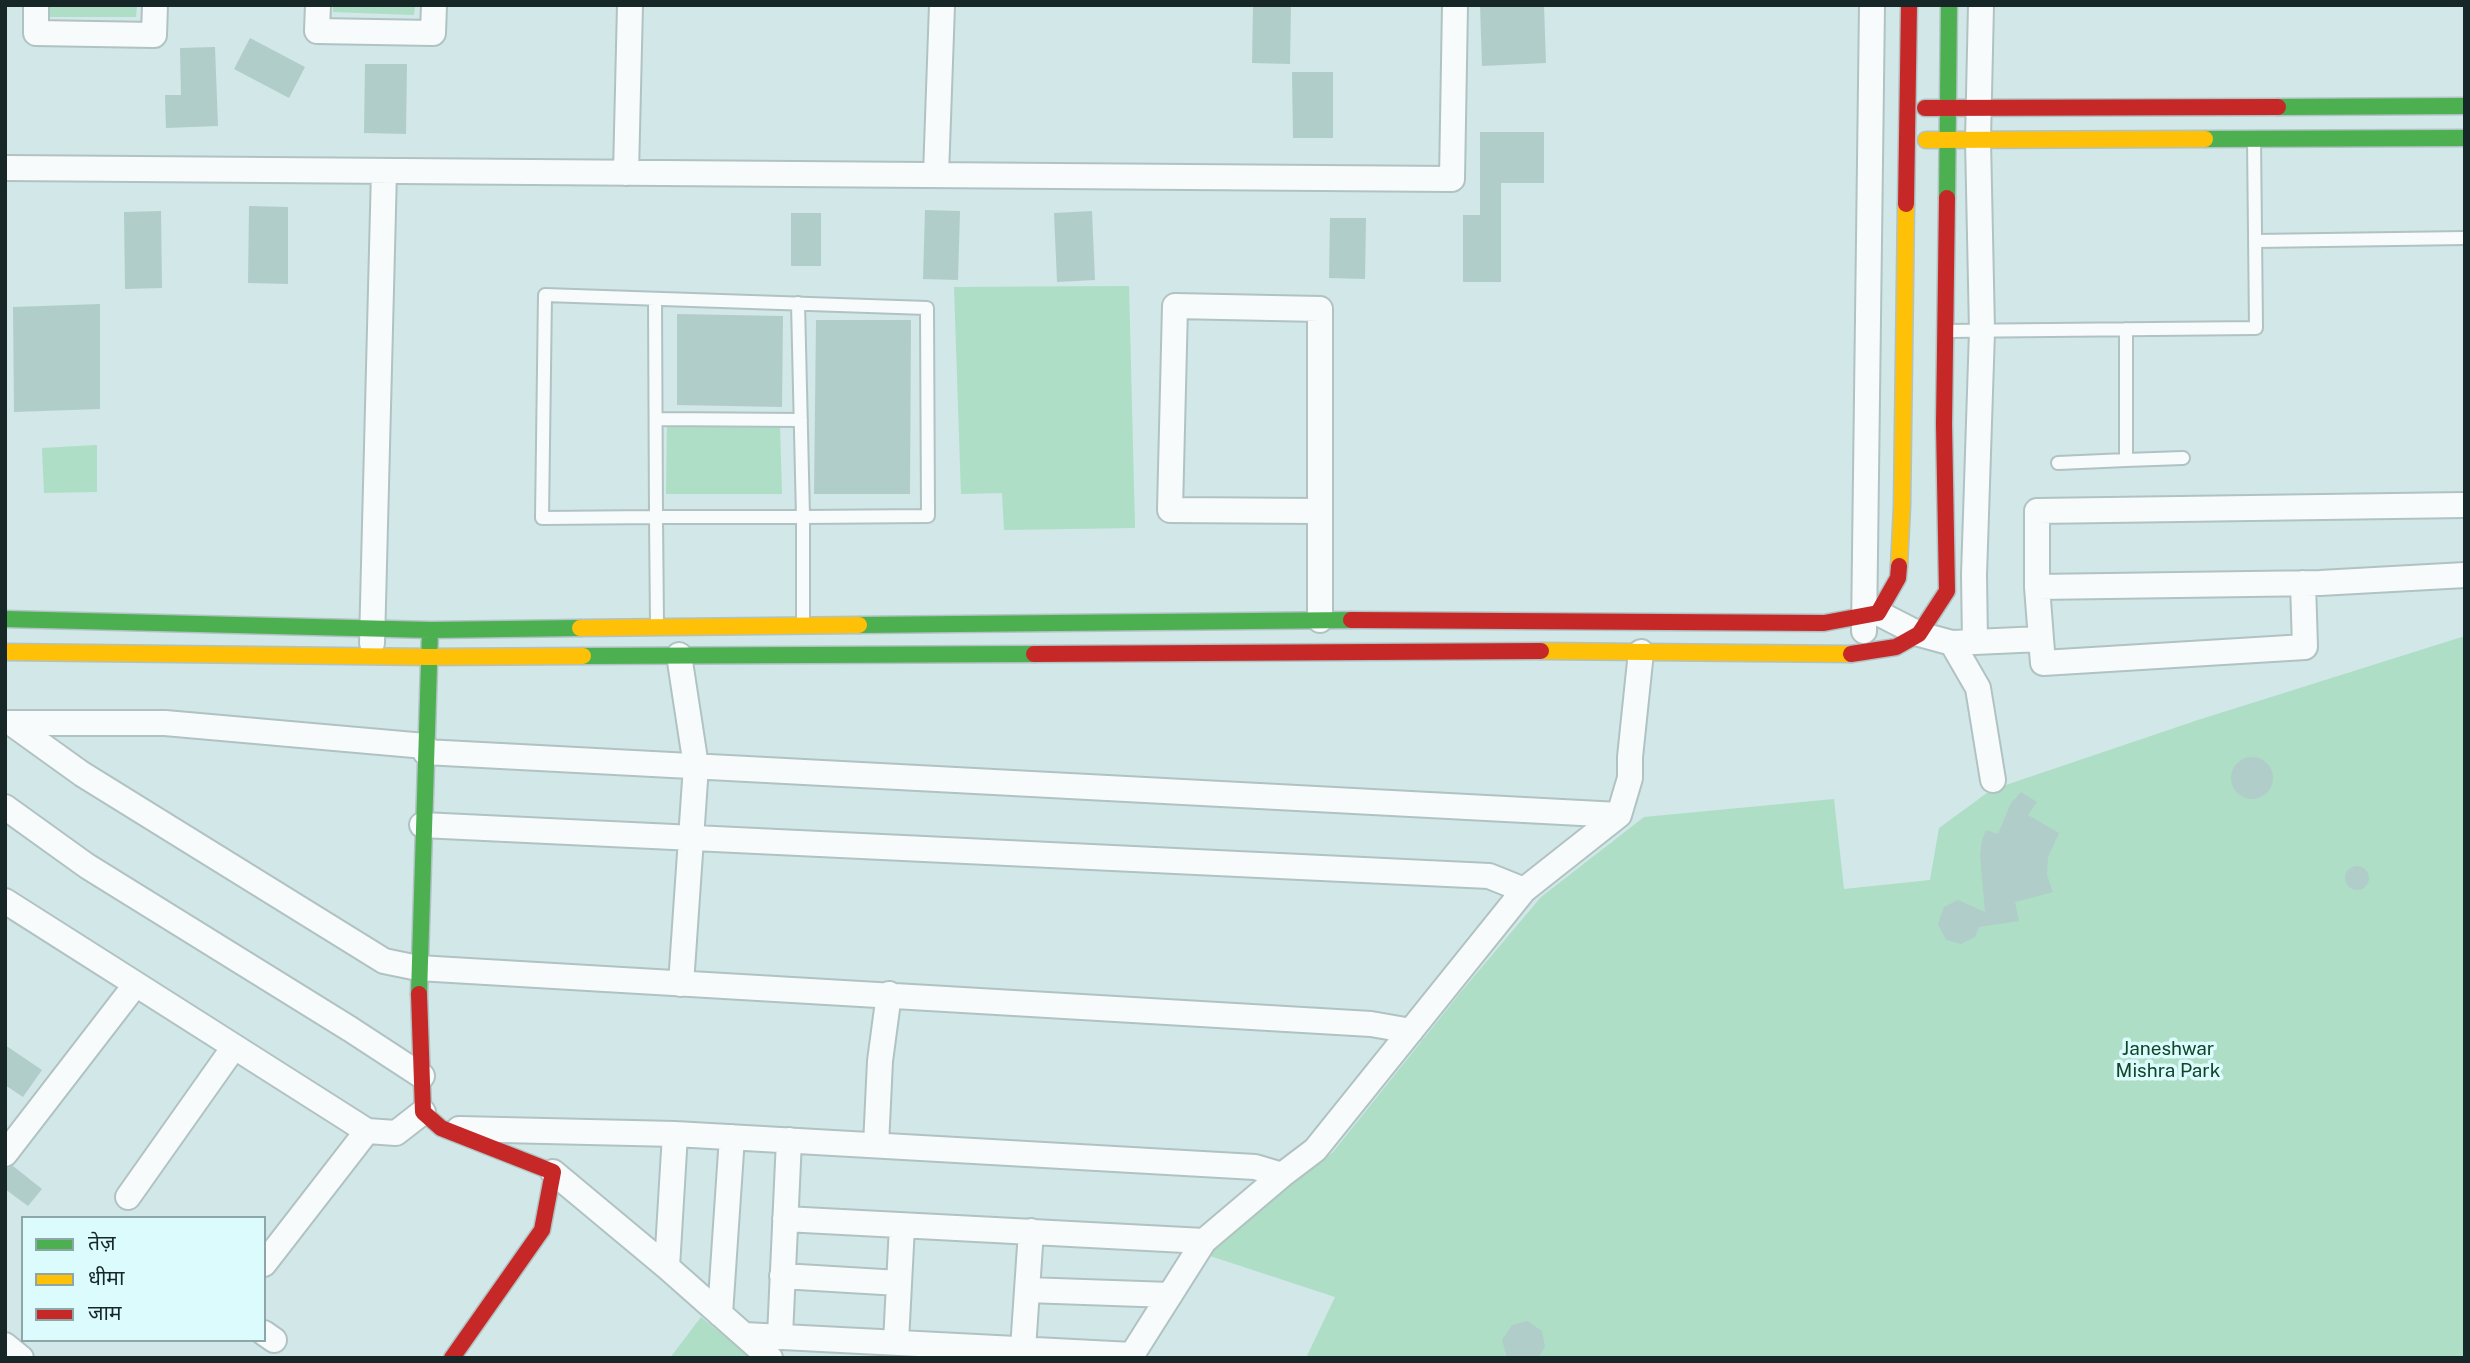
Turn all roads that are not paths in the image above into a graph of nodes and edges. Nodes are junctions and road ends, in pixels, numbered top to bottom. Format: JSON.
{"nodes":[{"id":1,"x":36,"y":5,"type":"edge"},
{"id":2,"x":155,"y":5,"type":"edge"},
{"id":3,"x":318,"y":5,"type":"edge"},
{"id":4,"x":433,"y":5,"type":"edge"},
{"id":5,"x":630,"y":5,"type":"edge"},
{"id":6,"x":942,"y":5,"type":"edge"},
{"id":7,"x":1455,"y":5,"type":"edge"},
{"id":8,"x":1872,"y":5,"type":"edge"},
{"id":9,"x":1909,"y":5,"type":"edge"},
{"id":10,"x":1949,"y":5,"type":"edge"},
{"id":11,"x":1981,"y":5,"type":"edge"},
{"id":12,"x":2465,"y":106,"type":"edge"},
{"id":13,"x":1908,"y":108,"type":"junction"},
{"id":14,"x":1948,"y":108,"type":"junction"},
{"id":15,"x":1979,"y":109,"type":"junction"},
{"id":16,"x":2465,"y":138,"type":"edge"},
{"id":17,"x":2254,"y":139,"type":"junction"},
{"id":18,"x":1907,"y":140,"type":"junction"},
{"id":19,"x":1948,"y":140,"type":"junction"},
{"id":20,"x":1978,"y":140,"type":"junction"},
{"id":21,"x":5,"y":168,"type":"edge"},
{"id":22,"x":384,"y":171,"type":"junction"},
{"id":23,"x":626,"y":173,"type":"junction"},
{"id":24,"x":936,"y":175,"type":"junction"},
{"id":25,"x":2465,"y":238,"type":"edge"},
{"id":26,"x":2256,"y":241,"type":"junction"},
{"id":27,"x":654,"y":299,"type":"junction"},
{"id":28,"x":798,"y":303,"type":"junction"},
{"id":29,"x":2126,"y":329,"type":"junction"},
{"id":30,"x":1945,"y":331,"type":"junction"},
{"id":31,"x":1982,"y":331,"type":"junction"},
{"id":32,"x":657,"y":419,"type":"junction"},
{"id":33,"x":801,"y":420,"type":"junction"},
{"id":34,"x":2183,"y":458,"type":"dead end"},
{"id":35,"x":2126,"y":460,"type":"junction"},
{"id":36,"x":2057,"y":463,"type":"dead end"},
{"id":37,"x":2465,"y":505,"type":"edge"},
{"id":38,"x":1320,"y":511,"type":"junction"},
{"id":39,"x":656,"y":517,"type":"junction"},
{"id":40,"x":803,"y":517,"type":"junction"},
{"id":41,"x":2465,"y":575,"type":"edge"},
{"id":42,"x":2303,"y":583,"type":"junction"},
{"id":43,"x":2037,"y":587,"type":"junction"},
{"id":44,"x":1871,"y":615,"type":"junction"},
{"id":45,"x":5,"y":619,"type":"edge"},
{"id":46,"x":1320,"y":620,"type":"junction"},
{"id":47,"x":803,"y":626,"type":"junction"},
{"id":48,"x":373,"y":629,"type":"junction"},
{"id":49,"x":430,"y":629,"type":"junction"},
{"id":50,"x":657,"y":629,"type":"junction"},
{"id":51,"x":1919,"y":634,"type":"junction"},
{"id":52,"x":2041,"y":639,"type":"junction"},
{"id":53,"x":1964,"y":642,"type":"junction"},
{"id":54,"x":5,"y":652,"type":"edge"},
{"id":55,"x":1641,"y":652,"type":"junction"},
{"id":56,"x":1863,"y":652,"type":"junction"},
{"id":57,"x":679,"y":655,"type":"junction"},
{"id":58,"x":372,"y":656,"type":"junction"},
{"id":59,"x":429,"y":657,"type":"junction"},
{"id":60,"x":8,"y":723,"type":"edge"},
{"id":61,"x":425,"y":749,"type":"junction"},
{"id":62,"x":696,"y":766,"type":"junction"},
{"id":63,"x":1993,"y":780,"type":"dead end"},
{"id":64,"x":5,"y":807,"type":"edge"},
{"id":65,"x":1619,"y":815,"type":"junction"},
{"id":66,"x":422,"y":825,"type":"junction"},
{"id":67,"x":691,"y":837,"type":"junction"},
{"id":68,"x":1524,"y":890,"type":"junction"},
{"id":69,"x":5,"y":901,"type":"edge"},
{"id":70,"x":418,"y":968,"type":"junction"},
{"id":71,"x":136,"y":984,"type":"junction"},
{"id":72,"x":681,"y":984,"type":"junction"},
{"id":73,"x":889,"y":994,"type":"junction"},
{"id":74,"x":1410,"y":1031,"type":"junction"},
{"id":75,"x":234,"y":1046,"type":"junction"},
{"id":76,"x":422,"y":1076,"type":"junction"},
{"id":77,"x":432,"y":1120,"type":"junction"},
{"id":78,"x":367,"y":1131,"type":"junction"},
{"id":79,"x":675,"y":1134,"type":"junction"},
{"id":80,"x":732,"y":1137,"type":"junction"},
{"id":81,"x":789,"y":1140,"type":"junction"},
{"id":82,"x":876,"y":1146,"type":"junction"},
{"id":83,"x":5,"y":1154,"type":"edge"},
{"id":84,"x":553,"y":1172,"type":"junction"},
{"id":85,"x":1282,"y":1175,"type":"junction"},
{"id":86,"x":128,"y":1197,"type":"dead end"},
{"id":87,"x":785,"y":1219,"type":"junction"},
{"id":88,"x":902,"y":1226,"type":"junction"},
{"id":89,"x":1031,"y":1231,"type":"junction"},
{"id":90,"x":1204,"y":1241,"type":"junction"},
{"id":91,"x":266,"y":1261,"type":"edge"},
{"id":92,"x":667,"y":1267,"type":"junction"},
{"id":93,"x":782,"y":1276,"type":"junction"},
{"id":94,"x":899,"y":1283,"type":"junction"},
{"id":95,"x":1027,"y":1290,"type":"junction"},
{"id":96,"x":1170,"y":1295,"type":"junction"},
{"id":97,"x":720,"y":1314,"type":"junction"},
{"id":98,"x":896,"y":1342,"type":"junction"},
{"id":99,"x":5,"y":1345,"type":"edge"},
{"id":100,"x":775,"y":1347,"type":"edge"},
{"id":101,"x":1023,"y":1349,"type":"junction"},
{"id":102,"x":1131,"y":1356,"type":"edge"},
{"id":103,"x":21,"y":1358,"type":"edge"},
{"id":104,"x":452,"y":1358,"type":"edge"}],
"edges":[{"from":1,"to":2,"type":"street"},
{"from":3,"to":4,"type":"street"},
{"from":5,"to":23,"type":"street"},
{"from":6,"to":24,"type":"street"},
{"from":7,"to":24,"type":"street"},
{"from":8,"to":44,"type":"street"},
{"from":9,"to":13,"type":"street"},
{"from":10,"to":14,"type":"street"},
{"from":11,"to":15,"type":"street"},
{"from":12,"to":15,"type":"street"},
{"from":13,"to":14,"type":"street"},
{"from":13,"to":18,"type":"street"},
{"from":14,"to":15,"type":"street"},
{"from":14,"to":19,"type":"street"},
{"from":15,"to":20,"type":"street"},
{"from":16,"to":17,"type":"street"},
{"from":17,"to":20,"type":"street"},
{"from":17,"to":26,"type":"lane"},
{"from":18,"to":19,"type":"street"},
{"from":18,"to":44,"type":"street"},
{"from":19,"to":20,"type":"street"},
{"from":19,"to":30,"type":"street"},
{"from":20,"to":31,"type":"street"},
{"from":21,"to":22,"type":"street"},
{"from":22,"to":23,"type":"street"},
{"from":22,"to":48,"type":"street"},
{"from":23,"to":24,"type":"street"},
{"from":25,"to":26,"type":"lane"},
{"from":26,"to":29,"type":"lane"},
{"from":27,"to":28,"type":"lane"},
{"from":27,"to":32,"type":"lane"},
{"from":27,"to":39,"type":"lane"},
{"from":28,"to":33,"type":"lane"},
{"from":28,"to":40,"type":"lane"},
{"from":29,"to":31,"type":"lane"},
{"from":29,"to":35,"type":"lane"},
{"from":30,"to":31,"type":"lane"},
{"from":30,"to":51,"type":"street"},
{"from":31,"to":53,"type":"street"},
{"from":32,"to":33,"type":"lane"},
{"from":32,"to":39,"type":"lane"},
{"from":33,"to":40,"type":"lane"},
{"from":34,"to":35,"type":"lane"},
{"from":35,"to":36,"type":"lane"},
{"from":37,"to":43,"type":"street"},
{"from":38,"to":38,"type":"street"},
{"from":38,"to":46,"type":"street"},
{"from":39,"to":40,"type":"lane"},
{"from":39,"to":50,"type":"lane"},
{"from":40,"to":47,"type":"lane"},
{"from":41,"to":42,"type":"street"},
{"from":42,"to":43,"type":"street"},
{"from":42,"to":52,"type":"street"},
{"from":43,"to":52,"type":"street"},
{"from":44,"to":46,"type":"street"},
{"from":44,"to":51,"type":"street"},
{"from":44,"to":56,"type":"street"},
{"from":45,"to":48,"type":"street"},
{"from":46,"to":47,"type":"street"},
{"from":47,"to":50,"type":"street"},
{"from":48,"to":49,"type":"street"},
{"from":48,"to":58,"type":"street"},
{"from":49,"to":50,"type":"street"},
{"from":49,"to":59,"type":"street"},
{"from":51,"to":53,"type":"street"},
{"from":51,"to":56,"type":"street"},
{"from":52,"to":53,"type":"street"},
{"from":53,"to":63,"type":"street"},
{"from":54,"to":58,"type":"street"},
{"from":55,"to":56,"type":"street"},
{"from":55,"to":57,"type":"street"},
{"from":55,"to":65,"type":"street"},
{"from":57,"to":59,"type":"street"},
{"from":57,"to":62,"type":"street"},
{"from":58,"to":59,"type":"street"},
{"from":59,"to":61,"type":"street"},
{"from":60,"to":61,"type":"street"},
{"from":60,"to":70,"type":"street"},
{"from":61,"to":62,"type":"street"},
{"from":61,"to":66,"type":"street"},
{"from":62,"to":65,"type":"street"},
{"from":62,"to":67,"type":"street"},
{"from":64,"to":76,"type":"street"},
{"from":65,"to":68,"type":"street"},
{"from":66,"to":67,"type":"street"},
{"from":66,"to":70,"type":"street"},
{"from":67,"to":68,"type":"street"},
{"from":67,"to":72,"type":"street"},
{"from":68,"to":74,"type":"street"},
{"from":69,"to":71,"type":"street"},
{"from":70,"to":72,"type":"street"},
{"from":70,"to":76,"type":"street"},
{"from":71,"to":75,"type":"street"},
{"from":71,"to":83,"type":"street"},
{"from":72,"to":73,"type":"street"},
{"from":73,"to":74,"type":"street"},
{"from":73,"to":82,"type":"street"},
{"from":74,"to":85,"type":"street"},
{"from":75,"to":78,"type":"street"},
{"from":75,"to":86,"type":"street"},
{"from":76,"to":77,"type":"street"},
{"from":77,"to":78,"type":"street"},
{"from":77,"to":79,"type":"street"},
{"from":77,"to":84,"type":"street"},
{"from":78,"to":91,"type":"street"},
{"from":79,"to":80,"type":"street"},
{"from":79,"to":92,"type":"street"},
{"from":80,"to":81,"type":"street"},
{"from":80,"to":97,"type":"street"},
{"from":81,"to":82,"type":"street"},
{"from":81,"to":87,"type":"street"},
{"from":82,"to":85,"type":"street"},
{"from":84,"to":92,"type":"street"},
{"from":84,"to":104,"type":"street"},
{"from":85,"to":90,"type":"street"},
{"from":87,"to":88,"type":"street"},
{"from":87,"to":93,"type":"street"},
{"from":88,"to":89,"type":"street"},
{"from":88,"to":94,"type":"street"},
{"from":89,"to":90,"type":"street"},
{"from":89,"to":95,"type":"street"},
{"from":90,"to":96,"type":"street"},
{"from":92,"to":97,"type":"street"},
{"from":93,"to":94,"type":"street"},
{"from":93,"to":100,"type":"street"},
{"from":94,"to":98,"type":"street"},
{"from":95,"to":96,"type":"street"},
{"from":95,"to":101,"type":"street"},
{"from":96,"to":102,"type":"street"},
{"from":97,"to":100,"type":"street"},
{"from":98,"to":100,"type":"street"},
{"from":98,"to":101,"type":"street"},
{"from":99,"to":103,"type":"street"},
{"from":101,"to":102,"type":"street"}]}
